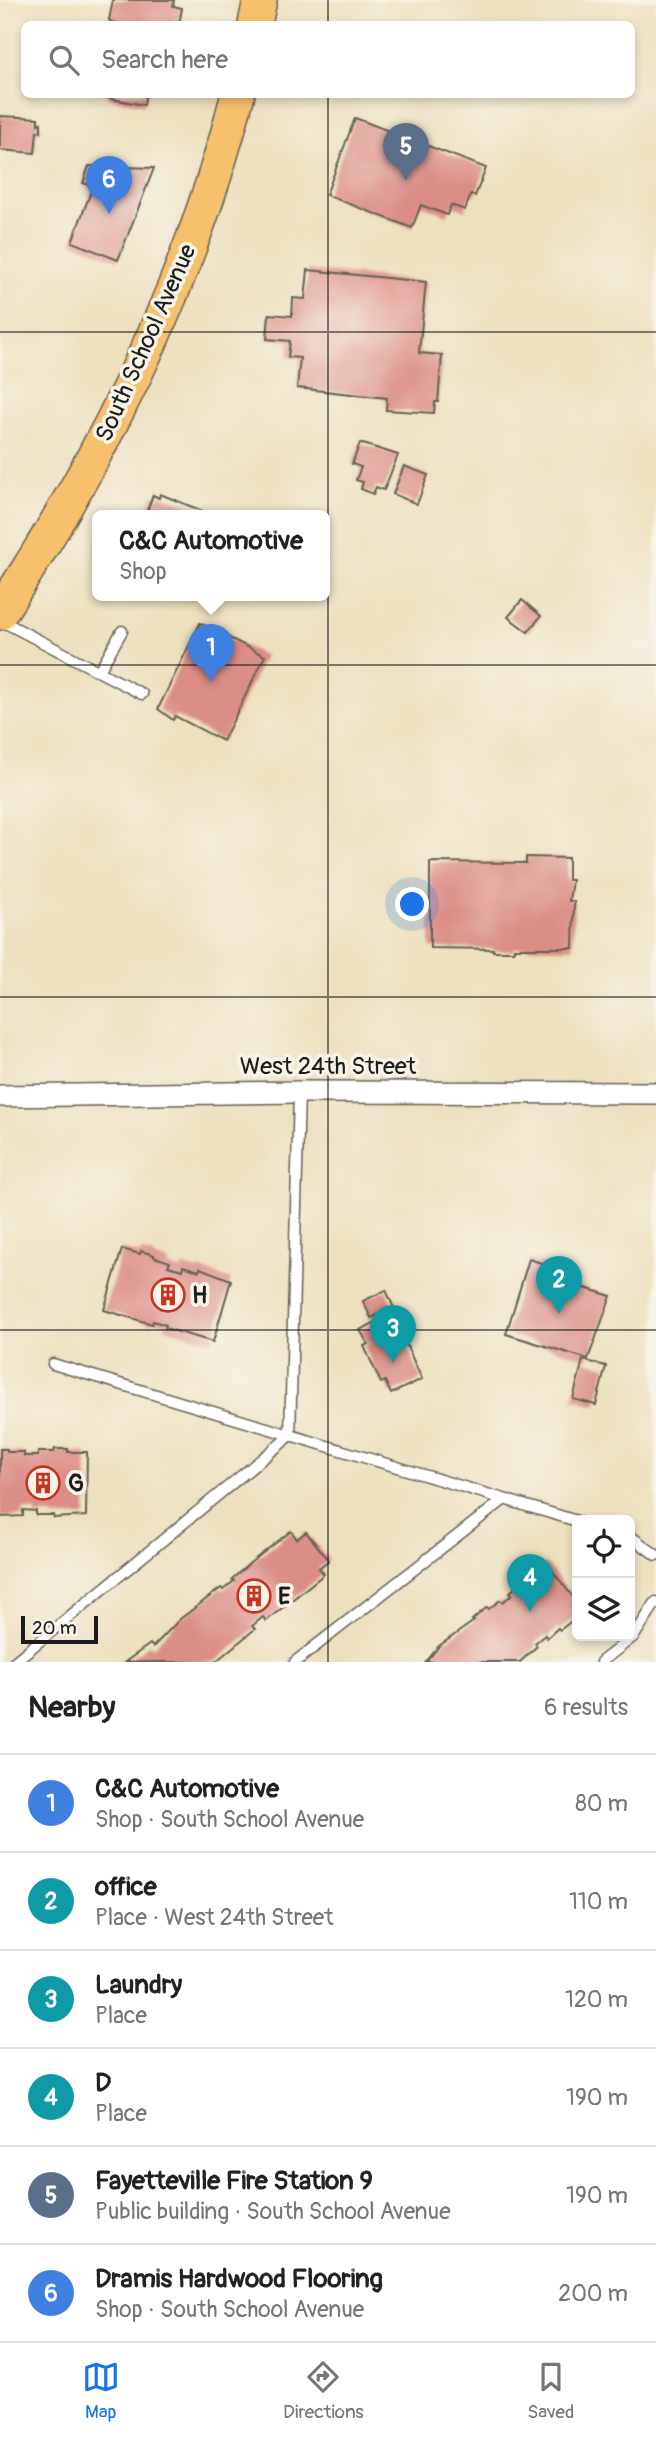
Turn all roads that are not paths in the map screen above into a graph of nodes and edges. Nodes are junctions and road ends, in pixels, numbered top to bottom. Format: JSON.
{"nodes":[{"id":1,"x":260,"y":0,"type":"edge"},
{"id":2,"x":256,"y":21,"type":"edge"},
{"id":3,"x":237,"y":98,"type":"edge"},
{"id":4,"x":0,"y":613,"type":"edge"},
{"id":5,"x":0,"y":620,"type":"edge"},
{"id":6,"x":122,"y":631,"type":"dead end"},
{"id":7,"x":99,"y":671,"type":"junction"},
{"id":8,"x":142,"y":694,"type":"dead end"},
{"id":9,"x":299,"y":1091,"type":"junction"},
{"id":10,"x":656,"y":1093,"type":"edge"},
{"id":11,"x":0,"y":1096,"type":"edge"},
{"id":12,"x":53,"y":1364,"type":"dead end"},
{"id":13,"x":290,"y":1436,"type":"junction"},
{"id":14,"x":502,"y":1501,"type":"junction"},
{"id":15,"x":572,"y":1520,"type":"edge"},
{"id":16,"x":635,"y":1540,"type":"edge"},
{"id":17,"x":656,"y":1555,"type":"edge"},
{"id":18,"x":656,"y":1602,"type":"edge"},
{"id":19,"x":14,"y":1662,"type":"edge"},
{"id":20,"x":295,"y":1662,"type":"edge"},
{"id":21,"x":601,"y":1662,"type":"edge"}],
"edges":[{"from":1,"to":2,"type":"main road"},
{"from":3,"to":4,"type":"main road","name":"South School Avenue"},
{"from":5,"to":7,"type":"lane"},
{"from":6,"to":7,"type":"lane"},
{"from":7,"to":8,"type":"lane"},
{"from":9,"to":10,"type":"street","name":"West 24th Street"},
{"from":9,"to":11,"type":"street","name":"West 24th Street"},
{"from":9,"to":13,"type":"lane"},
{"from":12,"to":13,"type":"lane"},
{"from":13,"to":14,"type":"lane"},
{"from":13,"to":19,"type":"lane"},
{"from":14,"to":15,"type":"lane"},
{"from":14,"to":20,"type":"lane"},
{"from":16,"to":17,"type":"lane"},
{"from":18,"to":21,"type":"lane"}]}
